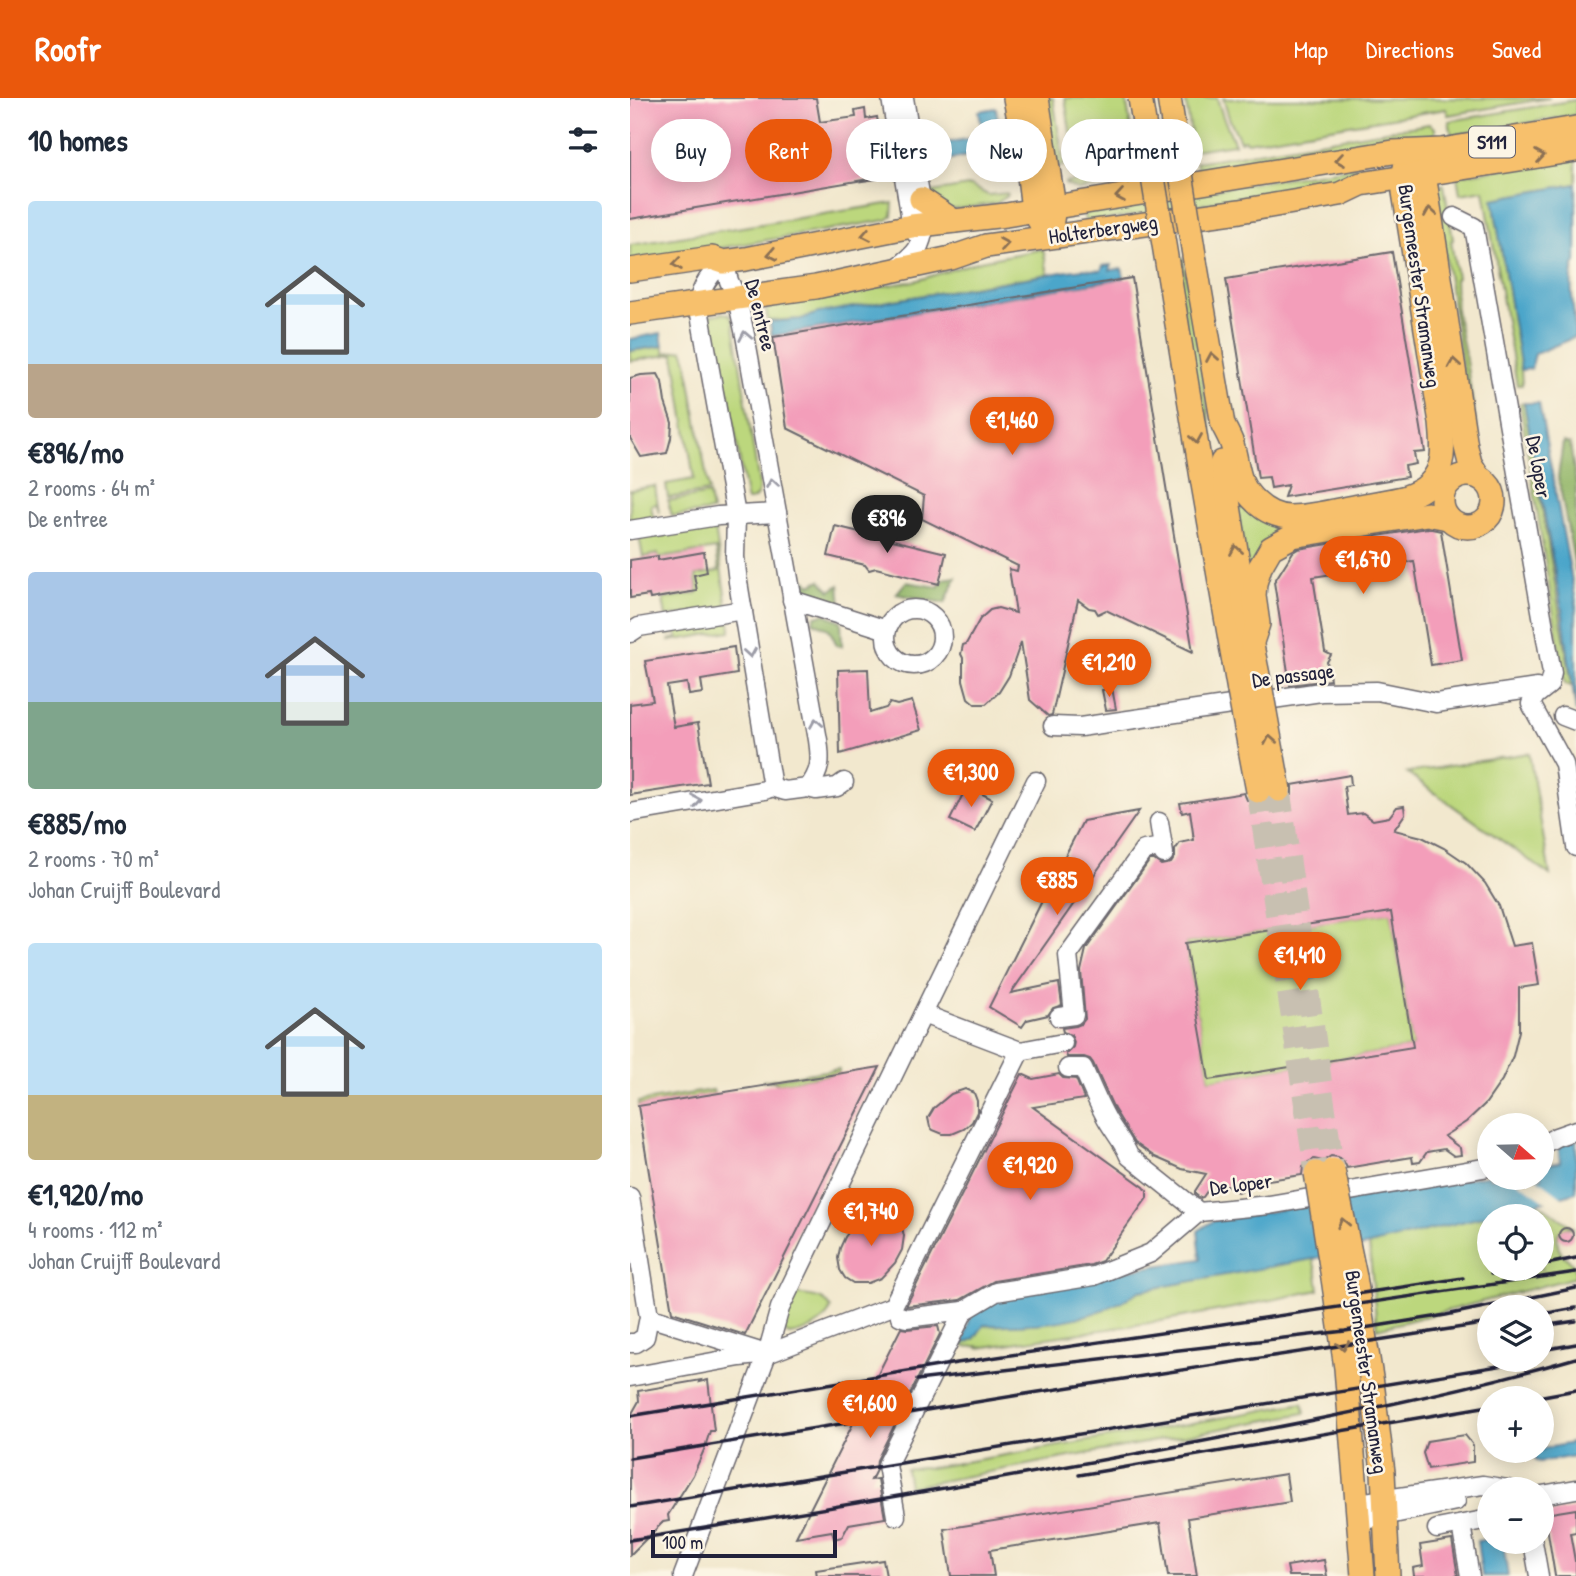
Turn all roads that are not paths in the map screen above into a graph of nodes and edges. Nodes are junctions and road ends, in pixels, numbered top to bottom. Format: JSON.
{"nodes":[{"id":1,"x":891,"y":98,"type":"edge"},
{"id":2,"x":904,"y":98,"type":"edge"},
{"id":3,"x":1015,"y":98,"type":"edge"},
{"id":4,"x":1037,"y":98,"type":"edge"},
{"id":5,"x":1140,"y":98,"type":"edge"},
{"id":6,"x":1169,"y":98,"type":"edge"},
{"id":7,"x":1576,"y":128,"type":"edge"},
{"id":8,"x":1576,"y":150,"type":"edge"},
{"id":9,"x":1408,"y":151,"type":"junction"},
{"id":10,"x":1414,"y":176,"type":"junction"},
{"id":11,"x":1340,"y":194,"type":"junction"},
{"id":12,"x":921,"y":199,"type":"junction"},
{"id":13,"x":1044,"y":208,"type":"junction"},
{"id":14,"x":1408,"y":216,"type":"junction"},
{"id":15,"x":1454,"y":217,"type":"dead end"},
{"id":16,"x":954,"y":221,"type":"junction"},
{"id":17,"x":919,"y":231,"type":"junction"},
{"id":18,"x":1049,"y":237,"type":"junction"},
{"id":19,"x":951,"y":258,"type":"junction"},
{"id":20,"x":724,"y":262,"type":"junction"},
{"id":21,"x":630,"y":270,"type":"edge"},
{"id":22,"x":890,"y":272,"type":"junction"},
{"id":23,"x":737,"y":298,"type":"junction"},
{"id":24,"x":698,"y":303,"type":"junction"},
{"id":25,"x":630,"y":313,"type":"edge"},
{"id":26,"x":1434,"y":380,"type":"junction"},
{"id":27,"x":1223,"y":425,"type":"junction"},
{"id":28,"x":1478,"y":476,"type":"junction"},
{"id":29,"x":1448,"y":486,"type":"junction"},
{"id":30,"x":1408,"y":507,"type":"junction"},
{"id":31,"x":777,"y":513,"type":"junction"},
{"id":32,"x":736,"y":515,"type":"junction"},
{"id":33,"x":1448,"y":518,"type":"junction"},
{"id":34,"x":1292,"y":526,"type":"junction"},
{"id":35,"x":630,"y":530,"type":"edge"},
{"id":36,"x":792,"y":600,"type":"junction"},
{"id":37,"x":744,"y":610,"type":"junction"},
{"id":38,"x":633,"y":628,"type":"edge"},
{"id":39,"x":887,"y":630,"type":"dead end"},
{"id":40,"x":1252,"y":642,"type":"junction"},
{"id":41,"x":1537,"y":688,"type":"dead end"},
{"id":42,"x":1250,"y":691,"type":"junction"},
{"id":43,"x":1053,"y":726,"type":"dead end"},
{"id":44,"x":820,"y":767,"type":"junction"},
{"id":45,"x":1036,"y":781,"type":"dead end"},
{"id":46,"x":772,"y":787,"type":"junction"},
{"id":47,"x":808,"y":788,"type":"junction"},
{"id":48,"x":1269,"y":790,"type":"tunnel mouth"},
{"id":49,"x":630,"y":813,"type":"edge"},
{"id":50,"x":1159,"y":822,"type":"dead end"},
{"id":51,"x":1576,"y":847,"type":"edge"},
{"id":52,"x":923,"y":1014,"type":"junction"},
{"id":53,"x":1059,"y":1017,"type":"dead end"},
{"id":54,"x":1063,"y":1043,"type":"dead end"},
{"id":55,"x":1020,"y":1052,"type":"junction"},
{"id":56,"x":1068,"y":1068,"type":"dead end"},
{"id":57,"x":1576,"y":1130,"type":"edge"},
{"id":58,"x":1554,"y":1138,"type":"edge"},
{"id":59,"x":1477,"y":1169,"type":"edge"},
{"id":60,"x":1325,"y":1171,"type":"tunnel mouth"},
{"id":61,"x":630,"y":1197,"type":"edge"},
{"id":62,"x":1199,"y":1212,"type":"junction"},
{"id":63,"x":1344,"y":1277,"type":"junction"},
{"id":64,"x":964,"y":1311,"type":"junction"},
{"id":65,"x":900,"y":1316,"type":"dead end"},
{"id":66,"x":658,"y":1320,"type":"dead end"},
{"id":67,"x":630,"y":1343,"type":"edge"},
{"id":68,"x":767,"y":1354,"type":"junction"},
{"id":69,"x":630,"y":1377,"type":"edge"},
{"id":70,"x":1477,"y":1486,"type":"edge"},
{"id":71,"x":1576,"y":1489,"type":"edge"},
{"id":72,"x":1554,"y":1493,"type":"edge"},
{"id":73,"x":1385,"y":1508,"type":"junction"},
{"id":74,"x":1359,"y":1512,"type":"junction"},
{"id":75,"x":895,"y":1517,"type":"dead end"},
{"id":76,"x":1477,"y":1522,"type":"edge"},
{"id":77,"x":1461,"y":1525,"type":"junction"},
{"id":78,"x":1437,"y":1529,"type":"dead end"},
{"id":79,"x":1535,"y":1554,"type":"edge"},
{"id":80,"x":683,"y":1576,"type":"edge"},
{"id":81,"x":1363,"y":1576,"type":"edge"},
{"id":82,"x":1388,"y":1576,"type":"edge"},
{"id":83,"x":1470,"y":1576,"type":"edge"},
{"id":84,"x":1539,"y":1576,"type":"edge"}],
"edges":[{"from":1,"to":17,"type":"street"},
{"from":2,"to":12,"type":"street"},
{"from":3,"to":13,"type":"main road"},
{"from":4,"to":13,"type":"main road"},
{"from":5,"to":42,"type":"main road","name":"Burgemeester Stramanweg","one_way":true,"bridge":true},
{"from":27,"to":6,"type":"main road","name":"Burgemeester Stramanweg","one_way":true,"bridge":true},
{"from":7,"to":9,"type":"main road","name":"Holterbergweg","number":"S111"},
{"from":10,"to":8,"type":"main road","name":"Holterbergweg","number":"S111","one_way":true},
{"from":9,"to":10,"type":"main road","name":"Burgemeester Stramanweg"},
{"from":9,"to":13,"type":"main road","name":"Holterbergweg","number":"S111","one_way":true},
{"from":10,"to":11,"type":"main road","name":"Holterbergweg","number":"S111"},
{"from":10,"to":14,"type":"main road","name":"Burgemeester Stramanweg"},
{"from":28,"to":10,"type":"main road","name":"Burgemeester Stramanweg","one_way":true},
{"from":11,"to":14,"type":"main road"},
{"from":11,"to":18,"type":"main road","name":"Holterbergweg","number":"S111"},
{"from":12,"to":16,"type":"main road"},
{"from":12,"to":17,"type":"street"},
{"from":13,"to":16,"type":"main road","name":"Holterbergweg","number":"S111"},
{"from":13,"to":18,"type":"main road"},
{"from":14,"to":26,"type":"main road","name":"Burgemeester Stramanweg"},
{"from":15,"to":51,"type":"street","name":"De loper"},
{"from":16,"to":17,"type":"main road","name":"Holterbergweg","number":"S111"},
{"from":17,"to":19,"type":"street"},
{"from":17,"to":20,"type":"main road","name":"Holterbergweg","number":"S111","one_way":true},
{"from":17,"to":22,"type":"street"},
{"from":19,"to":18,"type":"main road","name":"Holterbergweg","number":"S111","one_way":true},
{"from":19,"to":22,"type":"main road","name":"Holterbergweg","number":"S111"},
{"from":20,"to":21,"type":"main road","name":"Holterbergweg","number":"S111","one_way":true},
{"from":20,"to":23,"type":"street","name":"De entree"},
{"from":20,"to":24,"type":"street","name":"De entree"},
{"from":22,"to":23,"type":"main road","name":"Holterbergweg","number":"S111"},
{"from":23,"to":24,"type":"main road","name":"Holterbergweg","number":"S111"},
{"from":31,"to":23,"type":"street","name":"De entree","one_way":true},
{"from":24,"to":25,"type":"main road","name":"Holterbergweg","number":"S111"},
{"from":24,"to":32,"type":"street"},
{"from":26,"to":29,"type":"main road"},
{"from":26,"to":30,"type":"main road","name":"Burgemeester Stramanweg"},
{"from":27,"to":34,"type":"main road","name":"Burgemeester Stramanweg"},
{"from":40,"to":27,"type":"main road","name":"Burgemeester Stramanweg","one_way":true},
{"from":28,"to":29,"type":"main road"},
{"from":28,"to":33,"type":"main road"},
{"from":29,"to":30,"type":"main road"},
{"from":29,"to":33,"type":"main road"},
{"from":30,"to":33,"type":"main road","name":"Burgemeester Stramanweg"},
{"from":30,"to":34,"type":"main road","name":"Burgemeester Stramanweg"},
{"from":30,"to":34,"type":"main road","name":"Burgemeester Stramanweg"},
{"from":31,"to":32,"type":"street"},
{"from":31,"to":36,"type":"street","name":"De entree"},
{"from":32,"to":35,"type":"street"},
{"from":32,"to":37,"type":"street"},
{"from":34,"to":40,"type":"main road","name":"Burgemeester Stramanweg"},
{"from":36,"to":39,"type":"street"},
{"from":44,"to":36,"type":"street","name":"De entree","one_way":true},
{"from":37,"to":38,"type":"street"},
{"from":37,"to":46,"type":"street","one_way":true},
{"from":40,"to":42,"type":"main road","name":"Burgemeester Stramanweg"},
{"from":41,"to":43,"type":"street","name":"De passage"},
{"from":42,"to":48,"type":"main road","name":"Burgemeester Stramanweg","bridge":true},
{"from":44,"to":47,"type":"street"},
{"from":44,"to":47,"type":"street"},
{"from":45,"to":52,"type":"street"},
{"from":46,"to":47,"type":"street"},
{"from":49,"to":46,"type":"street","one_way":true},
{"from":50,"to":53,"type":"street"},
{"from":52,"to":55,"type":"street"},
{"from":52,"to":68,"type":"street"},
{"from":54,"to":55,"type":"street"},
{"from":55,"to":68,"type":"street"},
{"from":56,"to":62,"type":"street","name":"De loper"},
{"from":57,"to":58,"type":"street"},
{"from":59,"to":62,"type":"street","name":"De loper"},
{"from":60,"to":63,"type":"main road","name":"Burgemeester Stramanweg","bridge":true},
{"from":61,"to":67,"type":"street"},
{"from":62,"to":64,"type":"street"},
{"from":63,"to":73,"type":"main road","name":"Burgemeester Stramanweg"},
{"from":63,"to":74,"type":"main road","name":"Burgemeester Stramanweg","one_way":true},
{"from":64,"to":65,"type":"street"},
{"from":64,"to":75,"type":"street"},
{"from":66,"to":68,"type":"street"},
{"from":68,"to":69,"type":"street"},
{"from":68,"to":80,"type":"street"},
{"from":70,"to":73,"type":"street"},
{"from":71,"to":72,"type":"street"},
{"from":73,"to":74,"type":"street"},
{"from":73,"to":82,"type":"main road","name":"Burgemeester Stramanweg"},
{"from":74,"to":81,"type":"main road","name":"Burgemeester Stramanweg"},
{"from":76,"to":77,"type":"street"},
{"from":77,"to":78,"type":"street"},
{"from":77,"to":83,"type":"street"},
{"from":79,"to":84,"type":"street"}]}
